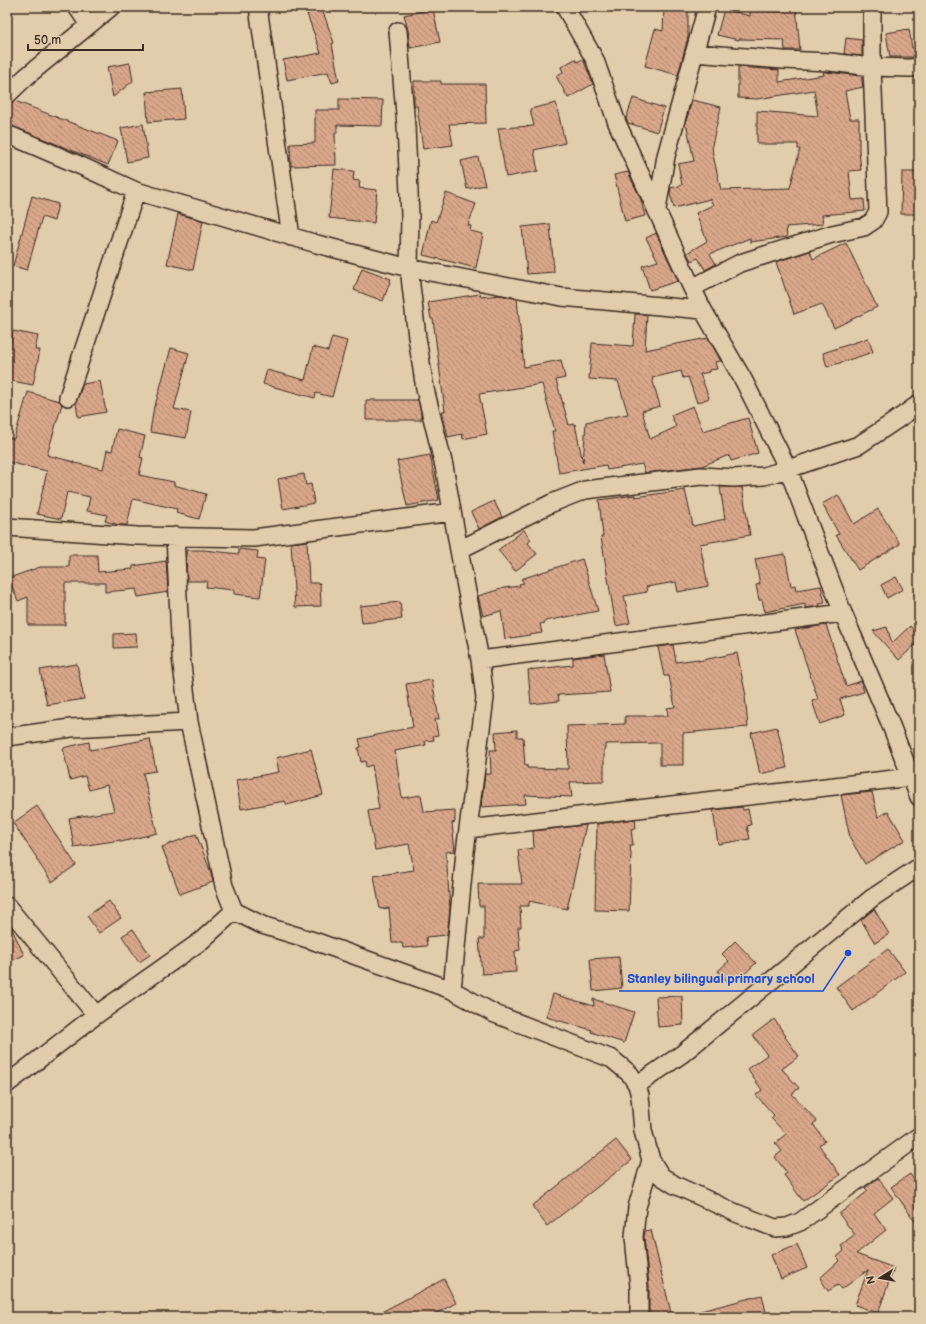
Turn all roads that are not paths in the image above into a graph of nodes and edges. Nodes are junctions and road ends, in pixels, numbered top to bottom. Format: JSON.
{"nodes":[{"id":1,"x":77,"y":7,"type":"edge"},
{"id":2,"x":111,"y":7,"type":"edge"},
{"id":3,"x":258,"y":7,"type":"edge"},
{"id":4,"x":565,"y":7,"type":"edge"},
{"id":5,"x":707,"y":7,"type":"edge"},
{"id":6,"x":872,"y":7,"type":"edge"},
{"id":7,"x":89,"y":25,"type":"junction"},
{"id":8,"x":398,"y":31,"type":"dead end"},
{"id":9,"x":694,"y":52,"type":"junction"},
{"id":10,"x":872,"y":67,"type":"junction"},
{"id":11,"x":919,"y":67,"type":"edge"},
{"id":12,"x":7,"y":95,"type":"edge"},
{"id":13,"x":7,"y":134,"type":"edge"},
{"id":14,"x":136,"y":191,"type":"junction"},
{"id":15,"x":657,"y":209,"type":"junction"},
{"id":16,"x":291,"y":237,"type":"junction"},
{"id":17,"x":409,"y":268,"type":"junction"},
{"id":18,"x":692,"y":288,"type":"junction"},
{"id":19,"x":703,"y":310,"type":"junction"},
{"id":20,"x":68,"y":397,"type":"dead end"},
{"id":21,"x":919,"y":404,"type":"edge"},
{"id":22,"x":788,"y":469,"type":"junction"},
{"id":23,"x":452,"y":512,"type":"junction"},
{"id":24,"x":7,"y":527,"type":"edge"},
{"id":25,"x":175,"y":536,"type":"junction"},
{"id":26,"x":459,"y":550,"type":"junction"},
{"id":27,"x":842,"y":613,"type":"junction"},
{"id":28,"x":480,"y":660,"type":"junction"},
{"id":29,"x":189,"y":722,"type":"junction"},
{"id":30,"x":7,"y":737,"type":"edge"},
{"id":31,"x":911,"y":777,"type":"junction"},
{"id":32,"x":919,"y":797,"type":"edge"},
{"id":33,"x":468,"y":829,"type":"junction"},
{"id":34,"x":919,"y":867,"type":"edge"},
{"id":35,"x":7,"y":906,"type":"edge"},
{"id":36,"x":234,"y":911,"type":"junction"},
{"id":37,"x":452,"y":990,"type":"junction"},
{"id":38,"x":96,"y":1015,"type":"junction"},
{"id":39,"x":7,"y":1084,"type":"edge"},
{"id":40,"x":636,"y":1085,"type":"junction"},
{"id":41,"x":919,"y":1136,"type":"edge"},
{"id":42,"x":651,"y":1160,"type":"junction"},
{"id":43,"x":639,"y":1317,"type":"edge"}],
"edges":[{"from":1,"to":7,"type":"street"},
{"from":2,"to":7,"type":"street"},
{"from":3,"to":16,"type":"street"},
{"from":4,"to":15,"type":"street"},
{"from":5,"to":9,"type":"street"},
{"from":6,"to":10,"type":"street"},
{"from":7,"to":12,"type":"street"},
{"from":8,"to":17,"type":"street"},
{"from":9,"to":10,"type":"street"},
{"from":9,"to":15,"type":"street"},
{"from":10,"to":11,"type":"street"},
{"from":10,"to":18,"type":"street"},
{"from":13,"to":14,"type":"street"},
{"from":14,"to":16,"type":"street"},
{"from":14,"to":20,"type":"street"},
{"from":15,"to":18,"type":"street"},
{"from":16,"to":17,"type":"street"},
{"from":17,"to":19,"type":"street"},
{"from":17,"to":23,"type":"street"},
{"from":18,"to":19,"type":"street"},
{"from":19,"to":22,"type":"street"},
{"from":21,"to":22,"type":"street"},
{"from":22,"to":26,"type":"street"},
{"from":22,"to":27,"type":"street"},
{"from":23,"to":25,"type":"street"},
{"from":23,"to":26,"type":"street"},
{"from":24,"to":25,"type":"street"},
{"from":25,"to":29,"type":"street"},
{"from":26,"to":28,"type":"street"},
{"from":27,"to":28,"type":"street"},
{"from":27,"to":31,"type":"street"},
{"from":28,"to":33,"type":"street"},
{"from":29,"to":30,"type":"street"},
{"from":29,"to":36,"type":"street"},
{"from":31,"to":32,"type":"street"},
{"from":31,"to":33,"type":"street"},
{"from":33,"to":37,"type":"street"},
{"from":34,"to":40,"type":"street"},
{"from":35,"to":38,"type":"street"},
{"from":36,"to":37,"type":"street"},
{"from":36,"to":38,"type":"street"},
{"from":37,"to":40,"type":"street"},
{"from":38,"to":39,"type":"street"},
{"from":40,"to":42,"type":"street"},
{"from":41,"to":42,"type":"street"},
{"from":42,"to":43,"type":"street"}]}
